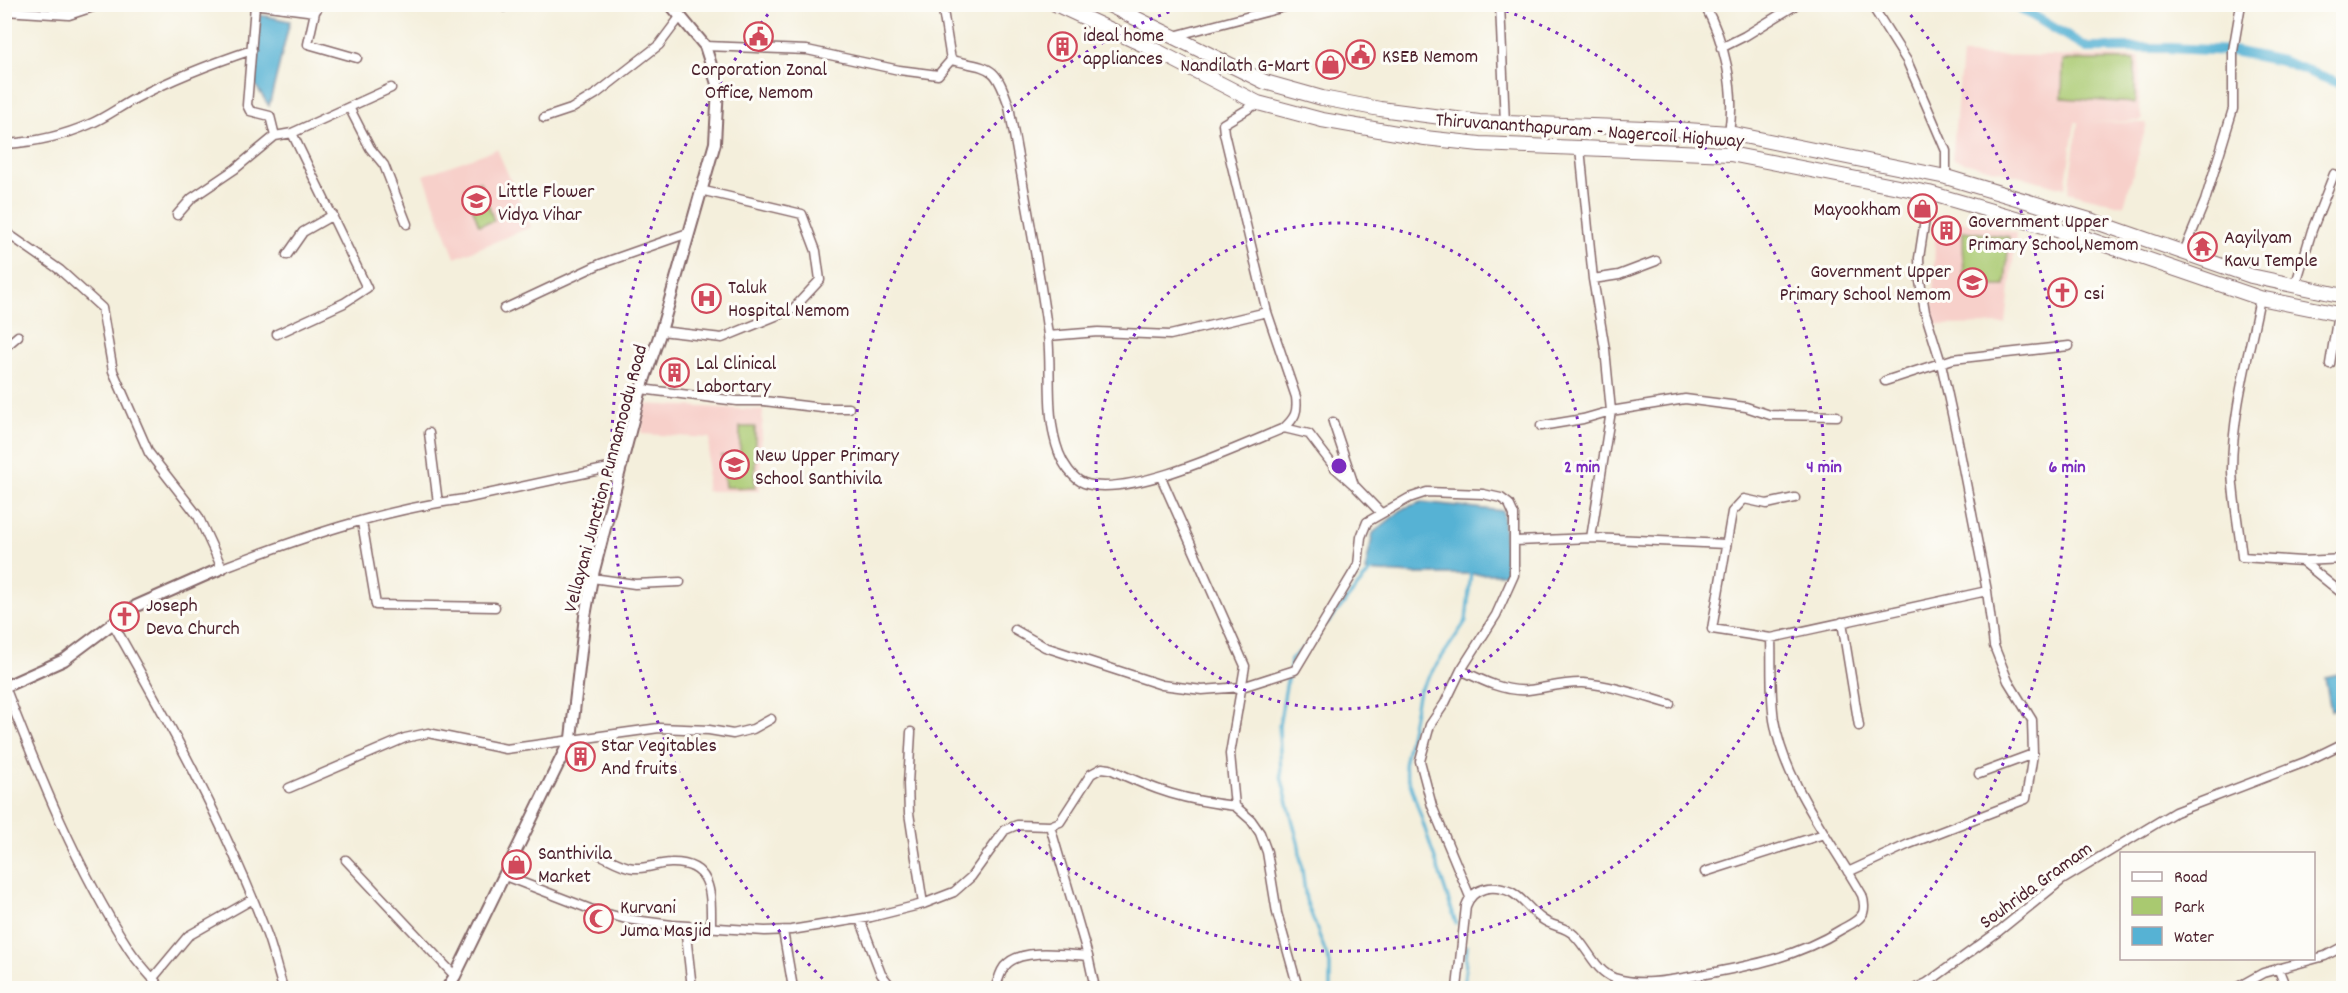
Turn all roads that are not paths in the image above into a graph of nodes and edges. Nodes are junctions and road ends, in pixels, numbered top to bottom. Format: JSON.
{"nodes":[{"id":1,"x":102,"y":4,"type":"edge"},
{"id":2,"x":670,"y":4,"type":"edge"},
{"id":3,"x":942,"y":4,"type":"edge"},
{"id":4,"x":1055,"y":4,"type":"edge"},
{"id":5,"x":1296,"y":4,"type":"edge"},
{"id":6,"x":1500,"y":4,"type":"edge"},
{"id":7,"x":1704,"y":4,"type":"edge"},
{"id":8,"x":1871,"y":4,"type":"edge"},
{"id":9,"x":2241,"y":4,"type":"edge"},
{"id":10,"x":254,"y":5,"type":"edge"},
{"id":11,"x":1111,"y":5,"type":"edge"},
{"id":12,"x":1794,"y":6,"type":"dead end"},
{"id":13,"x":317,"y":8,"type":"edge"},
{"id":14,"x":4,"y":11,"type":"edge"},
{"id":15,"x":680,"y":17,"type":"junction"},
{"id":16,"x":1171,"y":37,"type":"junction"},
{"id":17,"x":705,"y":46,"type":"junction"},
{"id":18,"x":1721,"y":48,"type":"junction"},
{"id":19,"x":252,"y":50,"type":"junction"},
{"id":20,"x":1159,"y":52,"type":"junction"},
{"id":21,"x":357,"y":58,"type":"dead end"},
{"id":22,"x":951,"y":60,"type":"junction"},
{"id":23,"x":391,"y":88,"type":"dead end"},
{"id":24,"x":1258,"y":104,"type":"junction"},
{"id":25,"x":349,"y":107,"type":"junction"},
{"id":26,"x":544,"y":118,"type":"dead end"},
{"id":27,"x":1504,"y":124,"type":"junction"},
{"id":28,"x":292,"y":133,"type":"junction"},
{"id":29,"x":1729,"y":133,"type":"junction"},
{"id":30,"x":275,"y":136,"type":"junction"},
{"id":31,"x":5,"y":142,"type":"edge"},
{"id":32,"x":1580,"y":148,"type":"junction"},
{"id":33,"x":2334,"y":174,"type":"dead end"},
{"id":34,"x":1946,"y":177,"type":"junction"},
{"id":35,"x":700,"y":190,"type":"junction"},
{"id":36,"x":1929,"y":193,"type":"junction"},
{"id":37,"x":177,"y":215,"type":"dead end"},
{"id":38,"x":333,"y":215,"type":"junction"},
{"id":39,"x":407,"y":224,"type":"dead end"},
{"id":40,"x":4,"y":231,"type":"edge"},
{"id":41,"x":688,"y":233,"type":"junction"},
{"id":42,"x":2184,"y":252,"type":"junction"},
{"id":43,"x":288,"y":255,"type":"dead end"},
{"id":44,"x":1656,"y":261,"type":"dead end"},
{"id":45,"x":1593,"y":279,"type":"junction"},
{"id":46,"x":2295,"y":286,"type":"junction"},
{"id":47,"x":2343,"y":296,"type":"edge"},
{"id":48,"x":2260,"y":298,"type":"junction"},
{"id":49,"x":504,"y":309,"type":"dead end"},
{"id":50,"x":1267,"y":312,"type":"junction"},
{"id":51,"x":2341,"y":315,"type":"edge"},
{"id":52,"x":661,"y":332,"type":"junction"},
{"id":53,"x":277,"y":334,"type":"dead end"},
{"id":54,"x":18,"y":336,"type":"dead end"},
{"id":55,"x":1048,"y":336,"type":"junction"},
{"id":56,"x":2069,"y":346,"type":"dead end"},
{"id":57,"x":4,"y":348,"type":"edge"},
{"id":58,"x":1941,"y":363,"type":"junction"},
{"id":59,"x":2330,"y":364,"type":"dead end"},
{"id":60,"x":1885,"y":381,"type":"dead end"},
{"id":61,"x":641,"y":389,"type":"junction"},
{"id":62,"x":849,"y":408,"type":"dead end"},
{"id":63,"x":1611,"y":411,"type":"junction"},
{"id":64,"x":1837,"y":416,"type":"dead end"},
{"id":65,"x":1333,"y":422,"type":"dead end"},
{"id":66,"x":1541,"y":426,"type":"dead end"},
{"id":67,"x":1284,"y":428,"type":"junction"},
{"id":68,"x":429,"y":433,"type":"dead end"},
{"id":69,"x":623,"y":465,"type":"junction"},
{"id":70,"x":1161,"y":477,"type":"junction"},
{"id":71,"x":1354,"y":485,"type":"junction"},
{"id":72,"x":1795,"y":498,"type":"dead end"},
{"id":73,"x":438,"y":503,"type":"junction"},
{"id":74,"x":1381,"y":513,"type":"junction"},
{"id":75,"x":362,"y":522,"type":"junction"},
{"id":76,"x":1591,"y":538,"type":"junction"},
{"id":77,"x":1515,"y":541,"type":"junction"},
{"id":78,"x":1726,"y":544,"type":"junction"},
{"id":79,"x":2343,"y":559,"type":"edge"},
{"id":80,"x":2302,"y":561,"type":"junction"},
{"id":81,"x":222,"y":568,"type":"junction"},
{"id":82,"x":592,"y":578,"type":"junction"},
{"id":83,"x":680,"y":582,"type":"dead end"},
{"id":84,"x":1987,"y":591,"type":"junction"},
{"id":85,"x":2343,"y":595,"type":"edge"},
{"id":86,"x":495,"y":607,"type":"dead end"},
{"id":87,"x":112,"y":622,"type":"junction"},
{"id":88,"x":1842,"y":622,"type":"junction"},
{"id":89,"x":1015,"y":630,"type":"dead end"},
{"id":90,"x":1771,"y":638,"type":"junction"},
{"id":91,"x":1461,"y":670,"type":"junction"},
{"id":92,"x":5,"y":687,"type":"edge"},
{"id":93,"x":1242,"y":687,"type":"junction"},
{"id":94,"x":1670,"y":704,"type":"dead end"},
{"id":95,"x":771,"y":719,"type":"dead end"},
{"id":96,"x":1859,"y":726,"type":"dead end"},
{"id":97,"x":911,"y":732,"type":"dead end"},
{"id":98,"x":571,"y":738,"type":"junction"},
{"id":99,"x":2343,"y":743,"type":"edge"},
{"id":100,"x":2033,"y":754,"type":"junction"},
{"id":101,"x":1979,"y":774,"type":"dead end"},
{"id":102,"x":289,"y":789,"type":"dead end"},
{"id":103,"x":1235,"y":806,"type":"junction"},
{"id":104,"x":1050,"y":826,"type":"junction"},
{"id":105,"x":1824,"y":834,"type":"junction"},
{"id":106,"x":599,"y":854,"type":"dead end"},
{"id":107,"x":346,"y":860,"type":"dead end"},
{"id":108,"x":1848,"y":872,"type":"junction"},
{"id":109,"x":1705,"y":873,"type":"dead end"},
{"id":110,"x":505,"y":876,"type":"junction"},
{"id":111,"x":1470,"y":897,"type":"junction"},
{"id":112,"x":253,"y":899,"type":"junction"},
{"id":113,"x":923,"y":904,"type":"junction"},
{"id":114,"x":860,"y":919,"type":"junction"},
{"id":115,"x":685,"y":926,"type":"junction"},
{"id":116,"x":711,"y":927,"type":"junction"},
{"id":117,"x":783,"y":931,"type":"junction"},
{"id":118,"x":2343,"y":946,"type":"edge"},
{"id":119,"x":1088,"y":956,"type":"junction"},
{"id":120,"x":2315,"y":959,"type":"edge"},
{"id":121,"x":2309,"y":960,"type":"edge"},
{"id":122,"x":2278,"y":968,"type":"junction"},
{"id":123,"x":455,"y":976,"type":"junction"},
{"id":124,"x":153,"y":978,"type":"junction"},
{"id":125,"x":161,"y":988,"type":"edge"},
{"id":126,"x":283,"y":988,"type":"edge"},
{"id":127,"x":447,"y":988,"type":"edge"},
{"id":128,"x":692,"y":988,"type":"edge"},
{"id":129,"x":793,"y":988,"type":"edge"},
{"id":130,"x":892,"y":988,"type":"edge"},
{"id":131,"x":995,"y":988,"type":"edge"},
{"id":132,"x":1095,"y":988,"type":"edge"},
{"id":133,"x":1298,"y":988,"type":"edge"},
{"id":134,"x":1457,"y":988,"type":"edge"},
{"id":135,"x":1916,"y":988,"type":"edge"},
{"id":136,"x":2236,"y":988,"type":"edge"},
{"id":137,"x":2286,"y":988,"type":"edge"}],
"edges":[{"from":1,"to":14,"type":"street"},
{"from":2,"to":15,"type":"street","name":"Vellayani Junction Punnamoodu Road"},
{"from":3,"to":22,"type":"street"},
{"from":4,"to":20,"type":"main road","name":"Thiruvananthapuram - Nagercoil Highway"},
{"from":5,"to":16,"type":"street"},
{"from":6,"to":27,"type":"street"},
{"from":7,"to":18,"type":"street"},
{"from":8,"to":34,"type":"street"},
{"from":9,"to":42,"type":"street"},
{"from":10,"to":13,"type":"street"},
{"from":10,"to":19,"type":"street"},
{"from":11,"to":16,"type":"main road","name":"Thiruvananthapuram - Nagercoil Highway"},
{"from":12,"to":18,"type":"street"},
{"from":13,"to":21,"type":"street"},
{"from":15,"to":17,"type":"street","name":"Vellayani Junction Punnamoodu Road"},
{"from":15,"to":26,"type":"street"},
{"from":16,"to":20,"type":"main road"},
{"from":16,"to":27,"type":"main road","name":"Thiruvananthapuram - Nagercoil Highway"},
{"from":17,"to":22,"type":"street"},
{"from":17,"to":35,"type":"street","name":"Vellayani Junction Punnamoodu Road"},
{"from":18,"to":29,"type":"street"},
{"from":19,"to":30,"type":"street"},
{"from":19,"to":31,"type":"street"},
{"from":20,"to":24,"type":"main road","name":"Thiruvananthapuram - Nagercoil Highway"},
{"from":22,"to":55,"type":"street"},
{"from":23,"to":25,"type":"street"},
{"from":24,"to":32,"type":"main road","name":"Thiruvananthapuram - Nagercoil Highway"},
{"from":24,"to":50,"type":"street"},
{"from":25,"to":28,"type":"street"},
{"from":25,"to":39,"type":"street"},
{"from":27,"to":29,"type":"main road","name":"Thiruvananthapuram - Nagercoil Highway"},
{"from":28,"to":30,"type":"street"},
{"from":28,"to":38,"type":"street"},
{"from":29,"to":34,"type":"main road","name":"Thiruvananthapuram - Nagercoil Highway"},
{"from":30,"to":37,"type":"street"},
{"from":32,"to":36,"type":"main road","name":"Thiruvananthapuram - Nagercoil Highway"},
{"from":32,"to":45,"type":"street"},
{"from":33,"to":46,"type":"street"},
{"from":34,"to":42,"type":"main road","name":"Thiruvananthapuram - Nagercoil Highway"},
{"from":35,"to":41,"type":"street","name":"Vellayani Junction Punnamoodu Road"},
{"from":35,"to":52,"type":"street"},
{"from":36,"to":48,"type":"main road","name":"Thiruvananthapuram - Nagercoil Highway"},
{"from":36,"to":58,"type":"street"},
{"from":38,"to":43,"type":"street"},
{"from":38,"to":53,"type":"street"},
{"from":40,"to":81,"type":"street"},
{"from":41,"to":49,"type":"street"},
{"from":41,"to":52,"type":"street","name":"Vellayani Junction Punnamoodu Road"},
{"from":42,"to":46,"type":"main road","name":"Thiruvananthapuram - Nagercoil Highway"},
{"from":44,"to":45,"type":"street"},
{"from":45,"to":63,"type":"street"},
{"from":46,"to":47,"type":"main road","name":"Thiruvananthapuram - Nagercoil Highway"},
{"from":48,"to":51,"type":"main road","name":"Thiruvananthapuram - Nagercoil Highway"},
{"from":48,"to":80,"type":"street"},
{"from":50,"to":55,"type":"street"},
{"from":50,"to":67,"type":"street"},
{"from":51,"to":59,"type":"street"},
{"from":52,"to":61,"type":"street","name":"Vellayani Junction Punnamoodu Road"},
{"from":54,"to":57,"type":"street"},
{"from":55,"to":70,"type":"street"},
{"from":56,"to":58,"type":"street"},
{"from":58,"to":60,"type":"street"},
{"from":58,"to":84,"type":"street"},
{"from":61,"to":62,"type":"street"},
{"from":61,"to":69,"type":"street","name":"Vellayani Junction Punnamoodu Road"},
{"from":63,"to":64,"type":"street"},
{"from":63,"to":66,"type":"street"},
{"from":63,"to":76,"type":"street"},
{"from":65,"to":71,"type":"street"},
{"from":67,"to":70,"type":"street"},
{"from":67,"to":71,"type":"street"},
{"from":68,"to":73,"type":"street"},
{"from":69,"to":73,"type":"street"},
{"from":69,"to":82,"type":"street","name":"Vellayani Junction Punnamoodu Road"},
{"from":70,"to":93,"type":"street"},
{"from":71,"to":74,"type":"street"},
{"from":72,"to":78,"type":"street"},
{"from":73,"to":75,"type":"street"},
{"from":74,"to":77,"type":"street"},
{"from":74,"to":93,"type":"street"},
{"from":75,"to":81,"type":"street"},
{"from":75,"to":86,"type":"street"},
{"from":76,"to":77,"type":"street"},
{"from":76,"to":78,"type":"street"},
{"from":77,"to":91,"type":"street"},
{"from":78,"to":90,"type":"street"},
{"from":79,"to":80,"type":"street"},
{"from":80,"to":85,"type":"street"},
{"from":81,"to":87,"type":"street"},
{"from":82,"to":83,"type":"street"},
{"from":82,"to":98,"type":"street","name":"Vellayani Junction Punnamoodu Road"},
{"from":84,"to":88,"type":"street"},
{"from":84,"to":100,"type":"street"},
{"from":87,"to":92,"type":"street"},
{"from":87,"to":112,"type":"street"},
{"from":88,"to":90,"type":"street"},
{"from":88,"to":96,"type":"street"},
{"from":89,"to":93,"type":"street"},
{"from":90,"to":105,"type":"street"},
{"from":91,"to":94,"type":"street"},
{"from":91,"to":111,"type":"street"},
{"from":92,"to":124,"type":"street"},
{"from":93,"to":103,"type":"street"},
{"from":95,"to":98,"type":"street"},
{"from":97,"to":113,"type":"street"},
{"from":98,"to":102,"type":"street"},
{"from":98,"to":110,"type":"street","name":"Vellayani Junction Punnamoodu Road"},
{"from":99,"to":135,"type":"street","name":"Souhrida Gramam"},
{"from":100,"to":101,"type":"street"},
{"from":100,"to":108,"type":"street"},
{"from":103,"to":104,"type":"street"},
{"from":103,"to":133,"type":"street"},
{"from":104,"to":113,"type":"street"},
{"from":104,"to":119,"type":"street"},
{"from":105,"to":108,"type":"street"},
{"from":105,"to":109,"type":"street"},
{"from":106,"to":116,"type":"street"},
{"from":107,"to":123,"type":"street"},
{"from":108,"to":111,"type":"street"},
{"from":110,"to":115,"type":"street"},
{"from":110,"to":123,"type":"street","name":"Vellayani Junction Punnamoodu Road"},
{"from":111,"to":134,"type":"street"},
{"from":112,"to":124,"type":"street"},
{"from":112,"to":126,"type":"street"},
{"from":113,"to":114,"type":"street"},
{"from":114,"to":117,"type":"street"},
{"from":114,"to":130,"type":"street"},
{"from":115,"to":116,"type":"street"},
{"from":115,"to":128,"type":"street"},
{"from":116,"to":117,"type":"street"},
{"from":117,"to":129,"type":"street"},
{"from":118,"to":120,"type":"street"},
{"from":119,"to":131,"type":"street"},
{"from":119,"to":132,"type":"street"},
{"from":121,"to":122,"type":"street"},
{"from":122,"to":136,"type":"street"},
{"from":122,"to":137,"type":"street"},
{"from":123,"to":127,"type":"street","name":"Vellayani Junction Punnamoodu Road"},
{"from":124,"to":125,"type":"street"}]}
